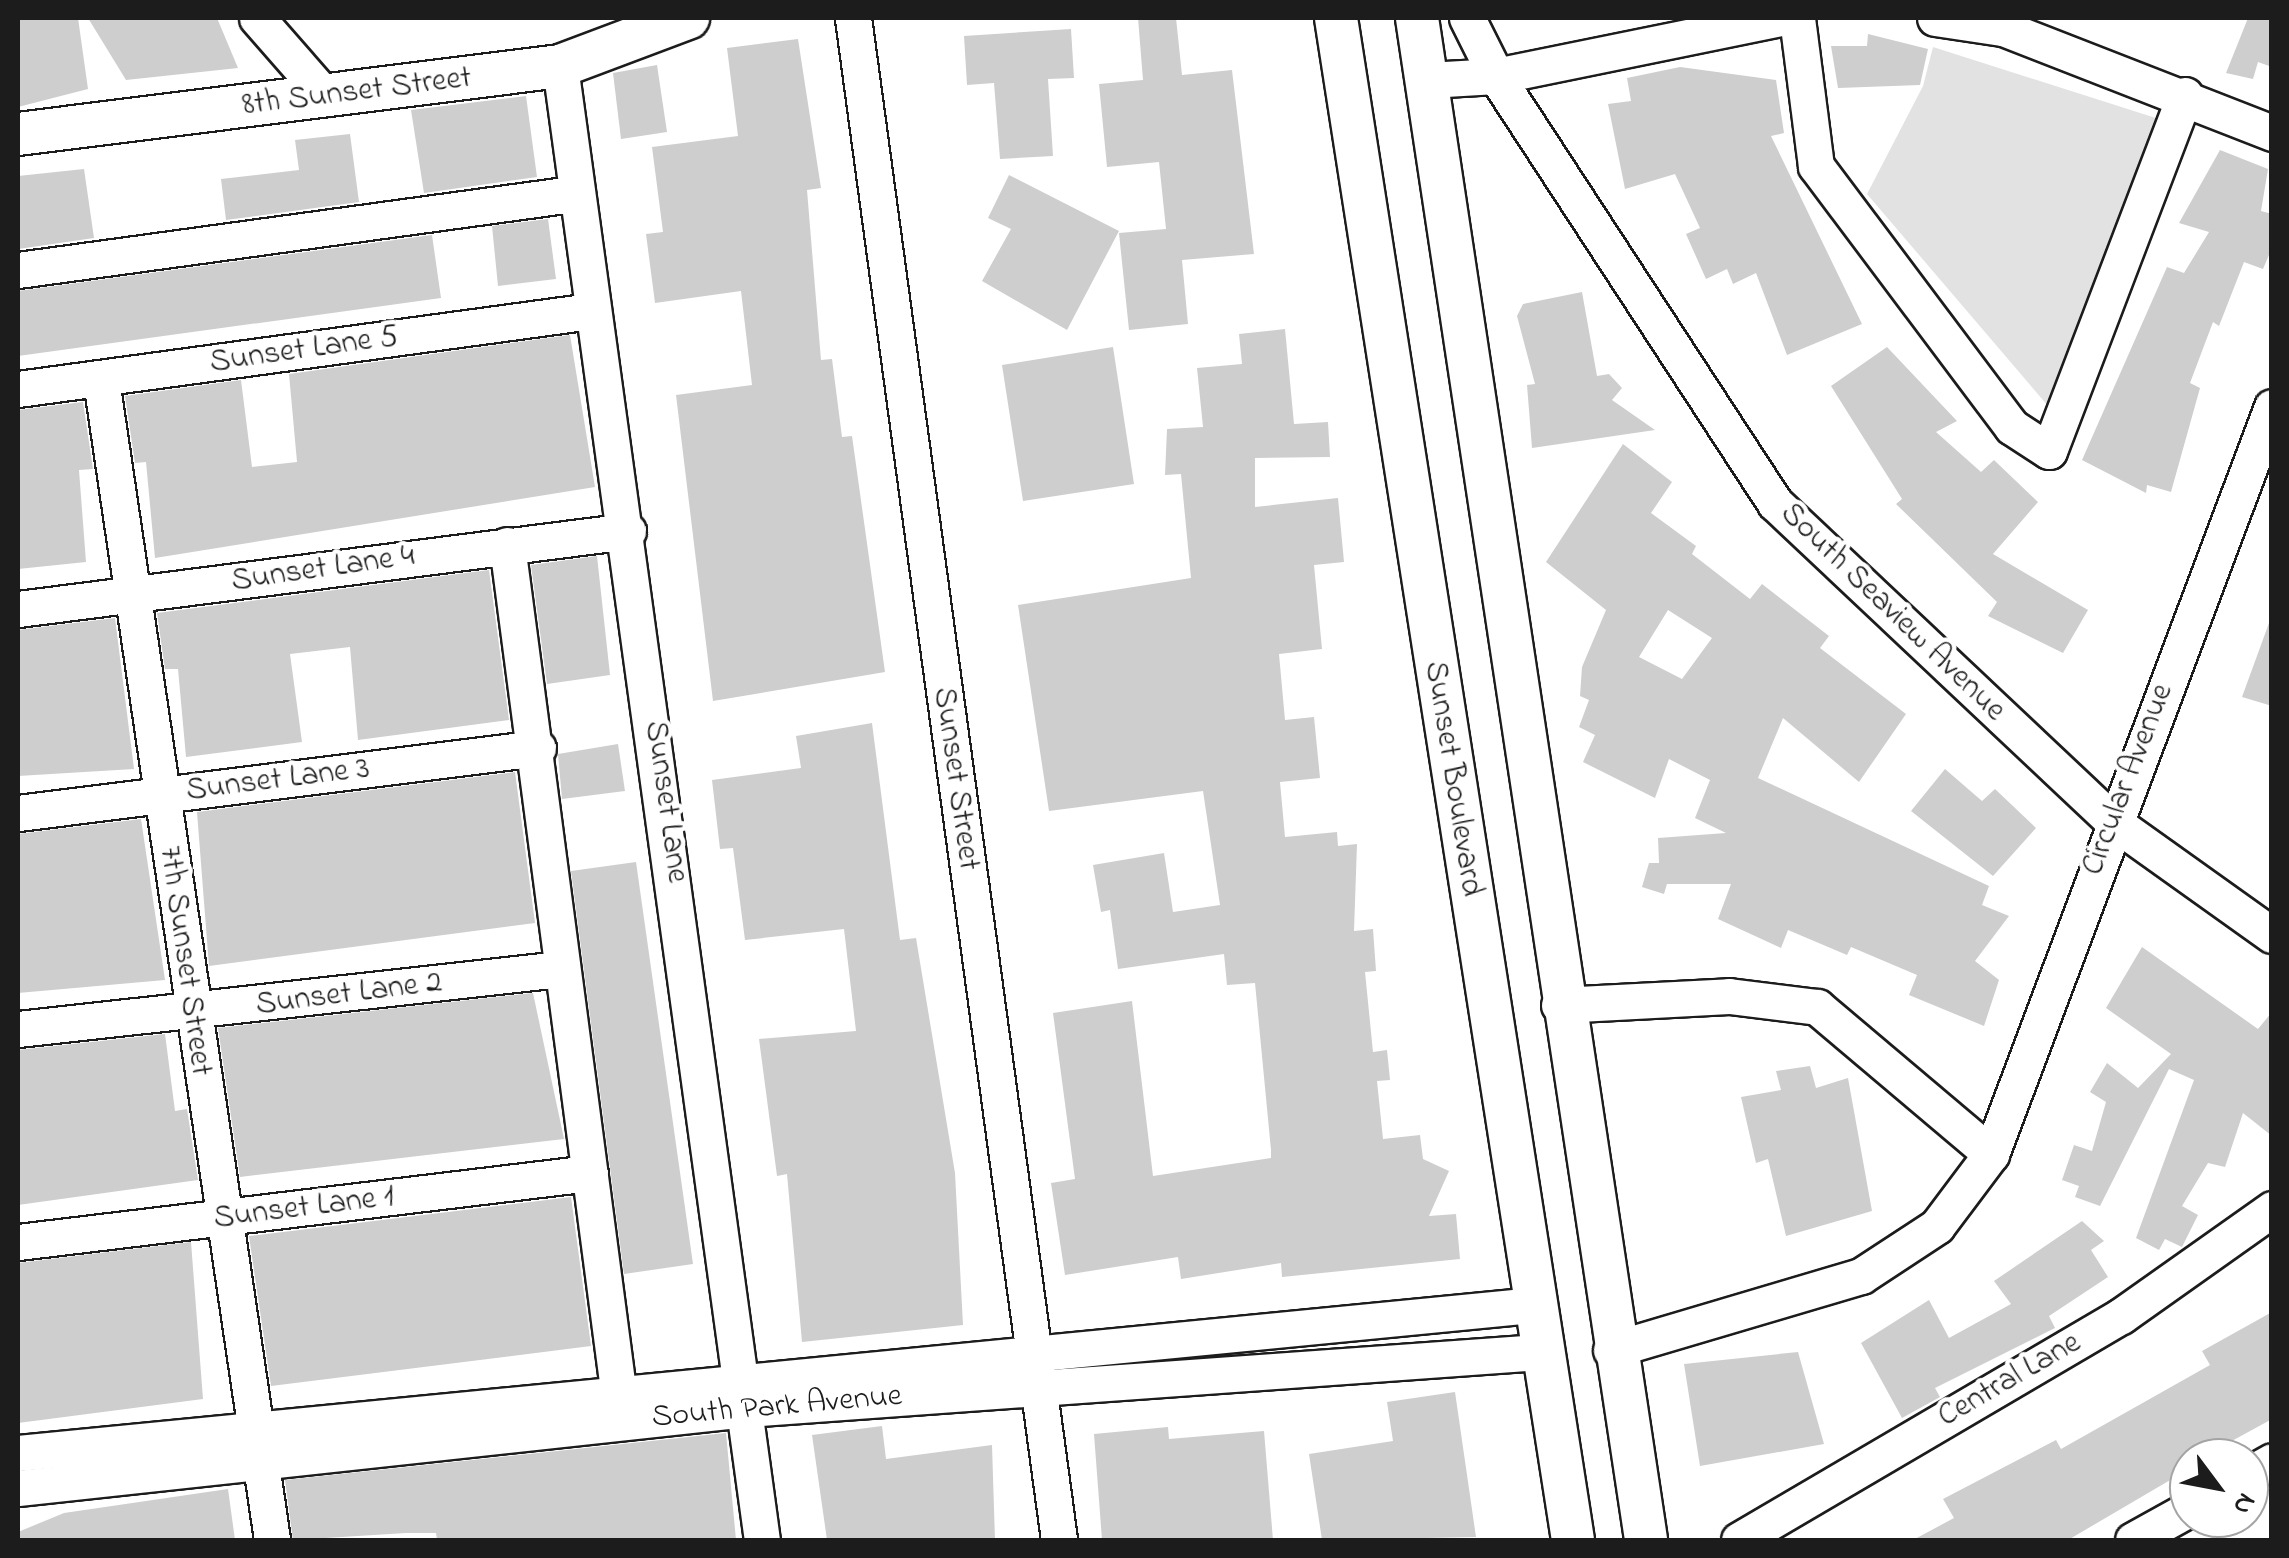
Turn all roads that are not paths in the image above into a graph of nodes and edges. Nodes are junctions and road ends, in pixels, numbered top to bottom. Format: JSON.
{"nodes":[{"id":1,"x":257,"y":18,"type":"edge"},
{"id":2,"x":688,"y":18,"type":"edge"},
{"id":3,"x":853,"y":18,"type":"edge"},
{"id":4,"x":1336,"y":18,"type":"edge"},
{"id":5,"x":1417,"y":18,"type":"edge"},
{"id":6,"x":1466,"y":18,"type":"edge"},
{"id":7,"x":1780,"y":18,"type":"edge"},
{"id":8,"x":1798,"y":18,"type":"edge"},
{"id":9,"x":1936,"y":18,"type":"edge"},
{"id":10,"x":560,"y":66,"type":"junction"},
{"id":11,"x":1496,"y":76,"type":"junction"},
{"id":12,"x":1428,"y":80,"type":"junction"},
{"id":13,"x":2185,"y":96,"type":"junction"},
{"id":14,"x":327,"y":98,"type":"junction"},
{"id":15,"x":2272,"y":133,"type":"edge"},
{"id":16,"x":18,"y":134,"type":"edge"},
{"id":17,"x":572,"y":194,"type":"junction"},
{"id":18,"x":18,"y":270,"type":"edge"},
{"id":19,"x":591,"y":310,"type":"junction"},
{"id":20,"x":101,"y":380,"type":"junction"},
{"id":21,"x":18,"y":389,"type":"edge"},
{"id":22,"x":2272,"y":407,"type":"edge"},
{"id":23,"x":628,"y":531,"type":"junction"},
{"id":24,"x":507,"y":545,"type":"junction"},
{"id":25,"x":132,"y":596,"type":"junction"},
{"id":26,"x":18,"y":609,"type":"edge"},
{"id":27,"x":538,"y":748,"type":"junction"},
{"id":28,"x":159,"y":796,"type":"junction"},
{"id":29,"x":18,"y":813,"type":"edge"},
{"id":30,"x":2112,"y":821,"type":"junction"},
{"id":31,"x":2272,"y":934,"type":"edge"},
{"id":32,"x":562,"y":968,"type":"junction"},
{"id":33,"x":1559,"y":1005,"type":"junction"},
{"id":34,"x":192,"y":1014,"type":"junction"},
{"id":35,"x":18,"y":1029,"type":"edge"},
{"id":36,"x":1991,"y":1154,"type":"junction"},
{"id":37,"x":590,"y":1173,"type":"junction"},
{"id":38,"x":2272,"y":1208,"type":"edge"},
{"id":39,"x":221,"y":1219,"type":"junction"},
{"id":40,"x":18,"y":1242,"type":"edge"},
{"id":41,"x":1532,"y":1305,"type":"junction"},
{"id":42,"x":1030,"y":1348,"type":"junction"},
{"id":43,"x":1612,"y":1350,"type":"junction"},
{"id":44,"x":1539,"y":1352,"type":"junction"},
{"id":45,"x":1036,"y":1386,"type":"junction"},
{"id":46,"x":618,"y":1390,"type":"junction"},
{"id":47,"x":744,"y":1392,"type":"junction"},
{"id":48,"x":255,"y":1429,"type":"junction"},
{"id":49,"x":18,"y":1453,"type":"edge"},
{"id":50,"x":260,"y":1464,"type":"junction"},
{"id":51,"x":18,"y":1488,"type":"edge"},
{"id":52,"x":2169,"y":1520,"type":"edge"},
{"id":53,"x":272,"y":1540,"type":"edge"},
{"id":54,"x":762,"y":1540,"type":"edge"},
{"id":55,"x":1059,"y":1540,"type":"edge"},
{"id":56,"x":1573,"y":1540,"type":"edge"},
{"id":57,"x":1646,"y":1540,"type":"edge"},
{"id":58,"x":1740,"y":1540,"type":"edge"},
{"id":59,"x":2133,"y":1540,"type":"edge"}],
"edges":[{"from":1,"to":14,"type":"street"},
{"from":2,"to":10,"type":"main road","name":"8th Sunset Street"},
{"from":3,"to":42,"type":"street","name":"Sunset Street"},
{"from":4,"to":41,"type":"main road","name":"Sunset Boulevard"},
{"from":5,"to":12,"type":"main road"},
{"from":6,"to":11,"type":"street","name":"South Seaview Avenue"},
{"from":7,"to":11,"type":"street"},
{"from":8,"to":13,"type":"street"},
{"from":9,"to":13,"type":"street"},
{"from":10,"to":14,"type":"main road","name":"8th Sunset Street"},
{"from":10,"to":17,"type":"street","name":"Sunset Lane"},
{"from":11,"to":12,"type":"street"},
{"from":11,"to":30,"type":"street","name":"South Seaview Avenue"},
{"from":12,"to":33,"type":"main road"},
{"from":13,"to":15,"type":"street"},
{"from":14,"to":16,"type":"main road","name":"8th Sunset Street"},
{"from":17,"to":18,"type":"street"},
{"from":17,"to":19,"type":"street","name":"Sunset Lane"},
{"from":19,"to":20,"type":"street","name":"Sunset Lane 5"},
{"from":19,"to":23,"type":"street","name":"Sunset Lane"},
{"from":20,"to":21,"type":"street","name":"Sunset Lane 5"},
{"from":20,"to":25,"type":"street","name":"7th Sunset Street"},
{"from":22,"to":30,"type":"street","name":"Circular Avenue"},
{"from":23,"to":24,"type":"street","name":"Sunset Lane 4"},
{"from":23,"to":47,"type":"street","name":"Sunset Lane"},
{"from":24,"to":25,"type":"street","name":"Sunset Lane 4"},
{"from":24,"to":27,"type":"street"},
{"from":25,"to":26,"type":"street","name":"Sunset Lane 4"},
{"from":25,"to":28,"type":"street","name":"7th Sunset Street"},
{"from":27,"to":28,"type":"street","name":"Sunset Lane 3"},
{"from":27,"to":32,"type":"street"},
{"from":28,"to":29,"type":"street","name":"Sunset Lane 3"},
{"from":28,"to":34,"type":"street","name":"7th Sunset Street"},
{"from":30,"to":31,"type":"street","name":"South Seaview Avenue"},
{"from":30,"to":36,"type":"street","name":"Circular Avenue"},
{"from":32,"to":34,"type":"street","name":"Sunset Lane 2"},
{"from":32,"to":37,"type":"street"},
{"from":33,"to":36,"type":"street"},
{"from":33,"to":43,"type":"main road"},
{"from":34,"to":35,"type":"street","name":"Sunset Lane 2"},
{"from":34,"to":39,"type":"street","name":"7th Sunset Street"},
{"from":36,"to":43,"type":"street"},
{"from":37,"to":39,"type":"street","name":"Sunset Lane 1"},
{"from":37,"to":46,"type":"street"},
{"from":38,"to":58,"type":"street","name":"Central Lane"},
{"from":39,"to":40,"type":"street","name":"Sunset Lane 1"},
{"from":39,"to":48,"type":"street","name":"7th Sunset Street"},
{"from":41,"to":42,"type":"street","name":"South Park Avenue"},
{"from":41,"to":44,"type":"main road","name":"Sunset Boulevard"},
{"from":42,"to":45,"type":"street","name":"Sunset Street"},
{"from":42,"to":47,"type":"street","name":"South Park Avenue"},
{"from":43,"to":57,"type":"main road"},
{"from":44,"to":45,"type":"street","name":"South Park Avenue"},
{"from":44,"to":56,"type":"main road","name":"Sunset Boulevard"},
{"from":45,"to":47,"type":"street","name":"South Park Avenue"},
{"from":45,"to":55,"type":"street","name":"Sunset Street"},
{"from":46,"to":47,"type":"street","name":"South Park Avenue"},
{"from":46,"to":48,"type":"street","name":"South Park Avenue"},
{"from":47,"to":50,"type":"street","name":"South Park Avenue"},
{"from":47,"to":54,"type":"street","name":"Sunset Lane"},
{"from":48,"to":49,"type":"street","name":"South Park Avenue"},
{"from":48,"to":50,"type":"street","name":"7th Sunset Street"},
{"from":50,"to":51,"type":"street","name":"South Park Avenue"},
{"from":50,"to":53,"type":"street","name":"7th Sunset Street"},
{"from":52,"to":59,"type":"street"}]}
